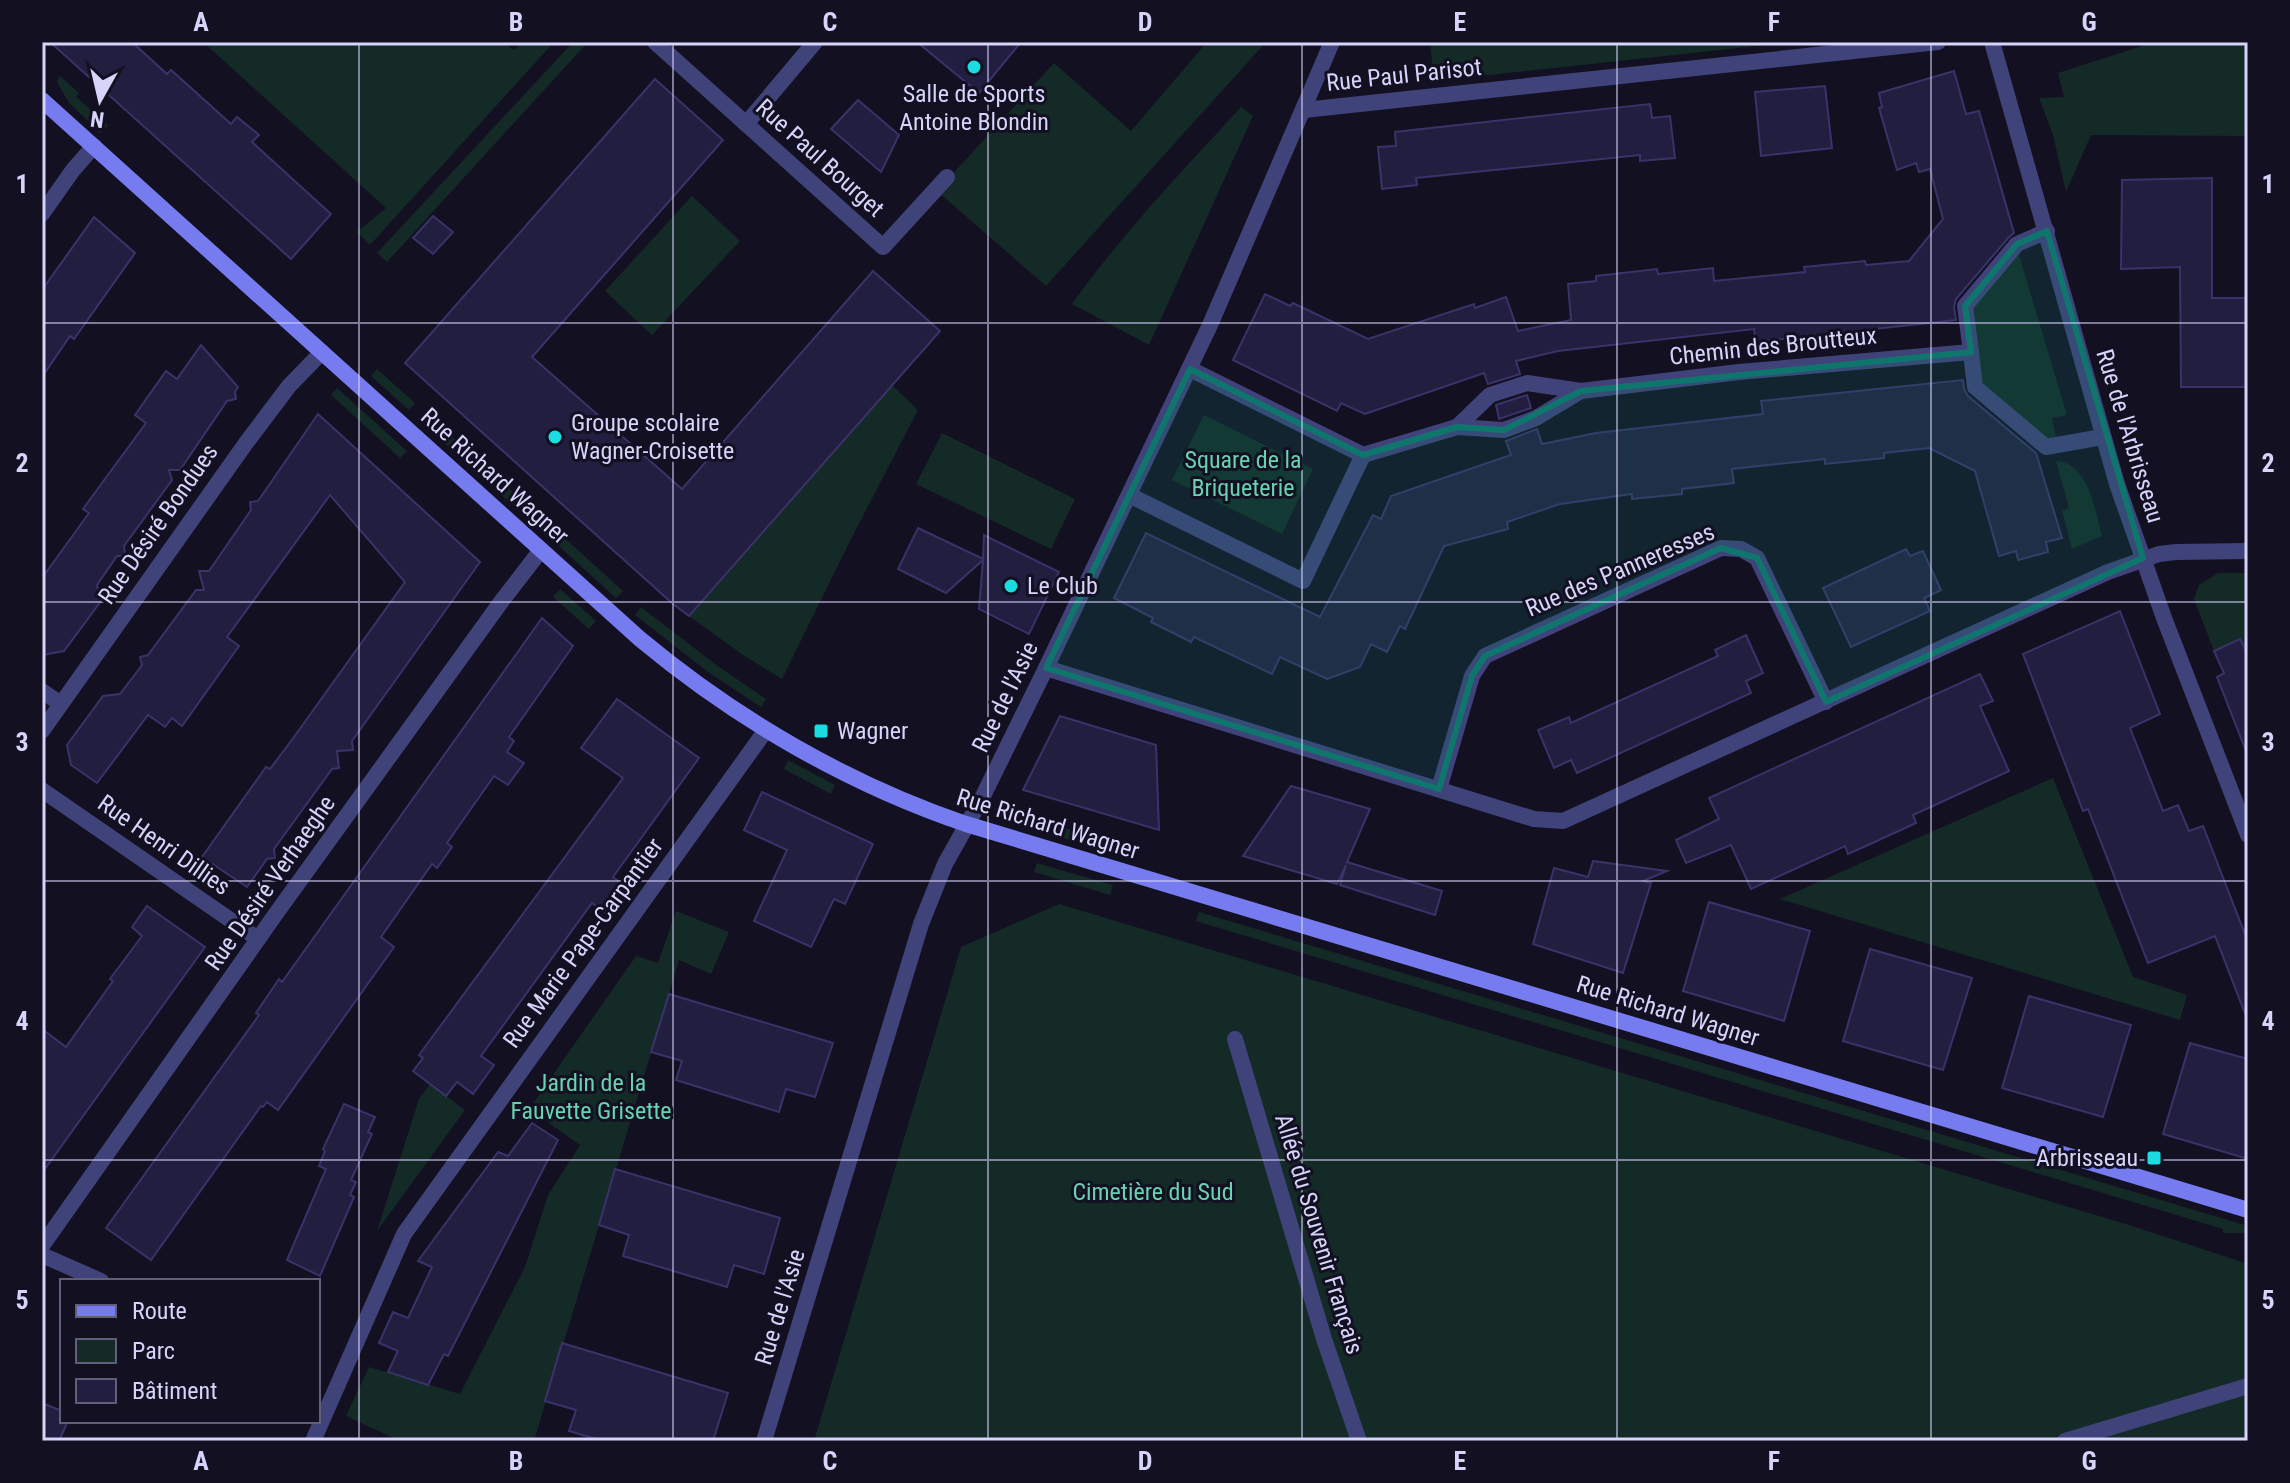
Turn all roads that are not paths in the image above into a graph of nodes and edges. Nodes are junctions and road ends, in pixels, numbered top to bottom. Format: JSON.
{"nodes":[{"id":1,"x":655,"y":42,"type":"edge"},
{"id":2,"x":815,"y":42,"type":"edge"},
{"id":3,"x":1332,"y":42,"type":"edge"},
{"id":4,"x":1938,"y":42,"type":"edge"},
{"id":5,"x":1992,"y":42,"type":"edge"},
{"id":6,"x":42,"y":100,"type":"edge"},
{"id":7,"x":1304,"y":110,"type":"junction"},
{"id":8,"x":746,"y":124,"type":"junction"},
{"id":9,"x":94,"y":146,"type":"junction"},
{"id":10,"x":947,"y":177,"type":"dead end"},
{"id":11,"x":42,"y":214,"type":"edge"},
{"id":12,"x":2047,"y":231,"type":"junction"},
{"id":13,"x":322,"y":352,"type":"junction"},
{"id":14,"x":1971,"y":352,"type":"junction"},
{"id":15,"x":1190,"y":369,"type":"junction"},
{"id":16,"x":1581,"y":391,"type":"junction"},
{"id":17,"x":1457,"y":427,"type":"junction"},
{"id":18,"x":2102,"y":437,"type":"junction"},
{"id":19,"x":1363,"y":455,"type":"junction"},
{"id":20,"x":1129,"y":495,"type":"junction"},
{"id":21,"x":541,"y":550,"type":"junction"},
{"id":22,"x":2248,"y":551,"type":"edge"},
{"id":23,"x":2143,"y":558,"type":"junction"},
{"id":24,"x":1046,"y":668,"type":"junction"},
{"id":25,"x":42,"y":691,"type":"edge"},
{"id":26,"x":1826,"y":702,"type":"junction"},
{"id":27,"x":61,"y":704,"type":"junction"},
{"id":28,"x":766,"y":730,"type":"junction"},
{"id":29,"x":42,"y":731,"type":"edge"},
{"id":30,"x":1439,"y":789,"type":"junction"},
{"id":31,"x":42,"y":790,"type":"edge"},
{"id":32,"x":966,"y":824,"type":"junction"},
{"id":33,"x":2248,"y":835,"type":"edge"},
{"id":34,"x":258,"y":939,"type":"junction"},
{"id":35,"x":1235,"y":1039,"type":"dead end"},
{"id":36,"x":2248,"y":1210,"type":"edge"},
{"id":37,"x":42,"y":1246,"type":"edge"},
{"id":38,"x":42,"y":1255,"type":"edge"},
{"id":39,"x":96,"y":1279,"type":"edge"},
{"id":40,"x":2248,"y":1386,"type":"edge"},
{"id":41,"x":313,"y":1441,"type":"edge"},
{"id":42,"x":764,"y":1441,"type":"edge"},
{"id":43,"x":1359,"y":1441,"type":"edge"},
{"id":44,"x":2065,"y":1441,"type":"edge"}],
"edges":[{"from":1,"to":8,"type":"street","name":"Rue Paul Bourget"},
{"from":2,"to":8,"type":"street"},
{"from":3,"to":7,"type":"street","name":"Rue de l'Asie"},
{"from":4,"to":7,"type":"street","name":"Rue Paul Parisot"},
{"from":5,"to":12,"type":"street","name":"Rue de l'Arbrisseau"},
{"from":6,"to":9,"type":"street","name":"Rue Richard Wagner"},
{"from":7,"to":15,"type":"street","name":"Rue de l'Asie"},
{"from":8,"to":10,"type":"street","name":"Rue Paul Bourget"},
{"from":9,"to":11,"type":"street"},
{"from":9,"to":13,"type":"street","name":"Rue Richard Wagner"},
{"from":12,"to":14,"type":"street"},
{"from":12,"to":18,"type":"street","name":"Rue de l'Arbrisseau"},
{"from":13,"to":21,"type":"street","name":"Rue Richard Wagner"},
{"from":13,"to":27,"type":"street","name":"Rue Désiré Bondues"},
{"from":14,"to":16,"type":"street","name":"Chemin des Broutteux"},
{"from":14,"to":18,"type":"street"},
{"from":15,"to":19,"type":"street"},
{"from":15,"to":20,"type":"street","name":"Rue de l'Asie"},
{"from":16,"to":17,"type":"street","name":"Chemin des Broutteux"},
{"from":16,"to":17,"type":"street","name":"Chemin des Broutteux"},
{"from":17,"to":19,"type":"street","name":"Chemin des Broutteux"},
{"from":18,"to":23,"type":"street","name":"Rue de l'Arbrisseau"},
{"from":19,"to":20,"type":"street"},
{"from":20,"to":24,"type":"street","name":"Rue de l'Asie"},
{"from":21,"to":28,"type":"street","name":"Rue Richard Wagner"},
{"from":21,"to":34,"type":"street","name":"Rue Désiré Verhaeghe"},
{"from":22,"to":23,"type":"street"},
{"from":23,"to":26,"type":"street"},
{"from":23,"to":33,"type":"street","name":"Rue de l'Arbrisseau"},
{"from":24,"to":30,"type":"street"},
{"from":24,"to":32,"type":"street","name":"Rue de l'Asie"},
{"from":25,"to":27,"type":"street"},
{"from":26,"to":30,"type":"street"},
{"from":26,"to":30,"type":"street","name":"Rue des Panneresses"},
{"from":27,"to":29,"type":"street","name":"Rue Désiré Bondues"},
{"from":28,"to":32,"type":"street","name":"Rue Richard Wagner"},
{"from":28,"to":41,"type":"street","name":"Rue Marie Pape-Carpantier"},
{"from":31,"to":34,"type":"street","name":"Rue Henri Dillies"},
{"from":32,"to":36,"type":"street","name":"Rue Richard Wagner"},
{"from":32,"to":42,"type":"street","name":"Rue de l'Asie"},
{"from":34,"to":37,"type":"street","name":"Rue Désiré Verhaeghe"},
{"from":35,"to":43,"type":"street","name":"Allée du Souvenir Français"},
{"from":38,"to":39,"type":"street"},
{"from":40,"to":44,"type":"street"}]}
